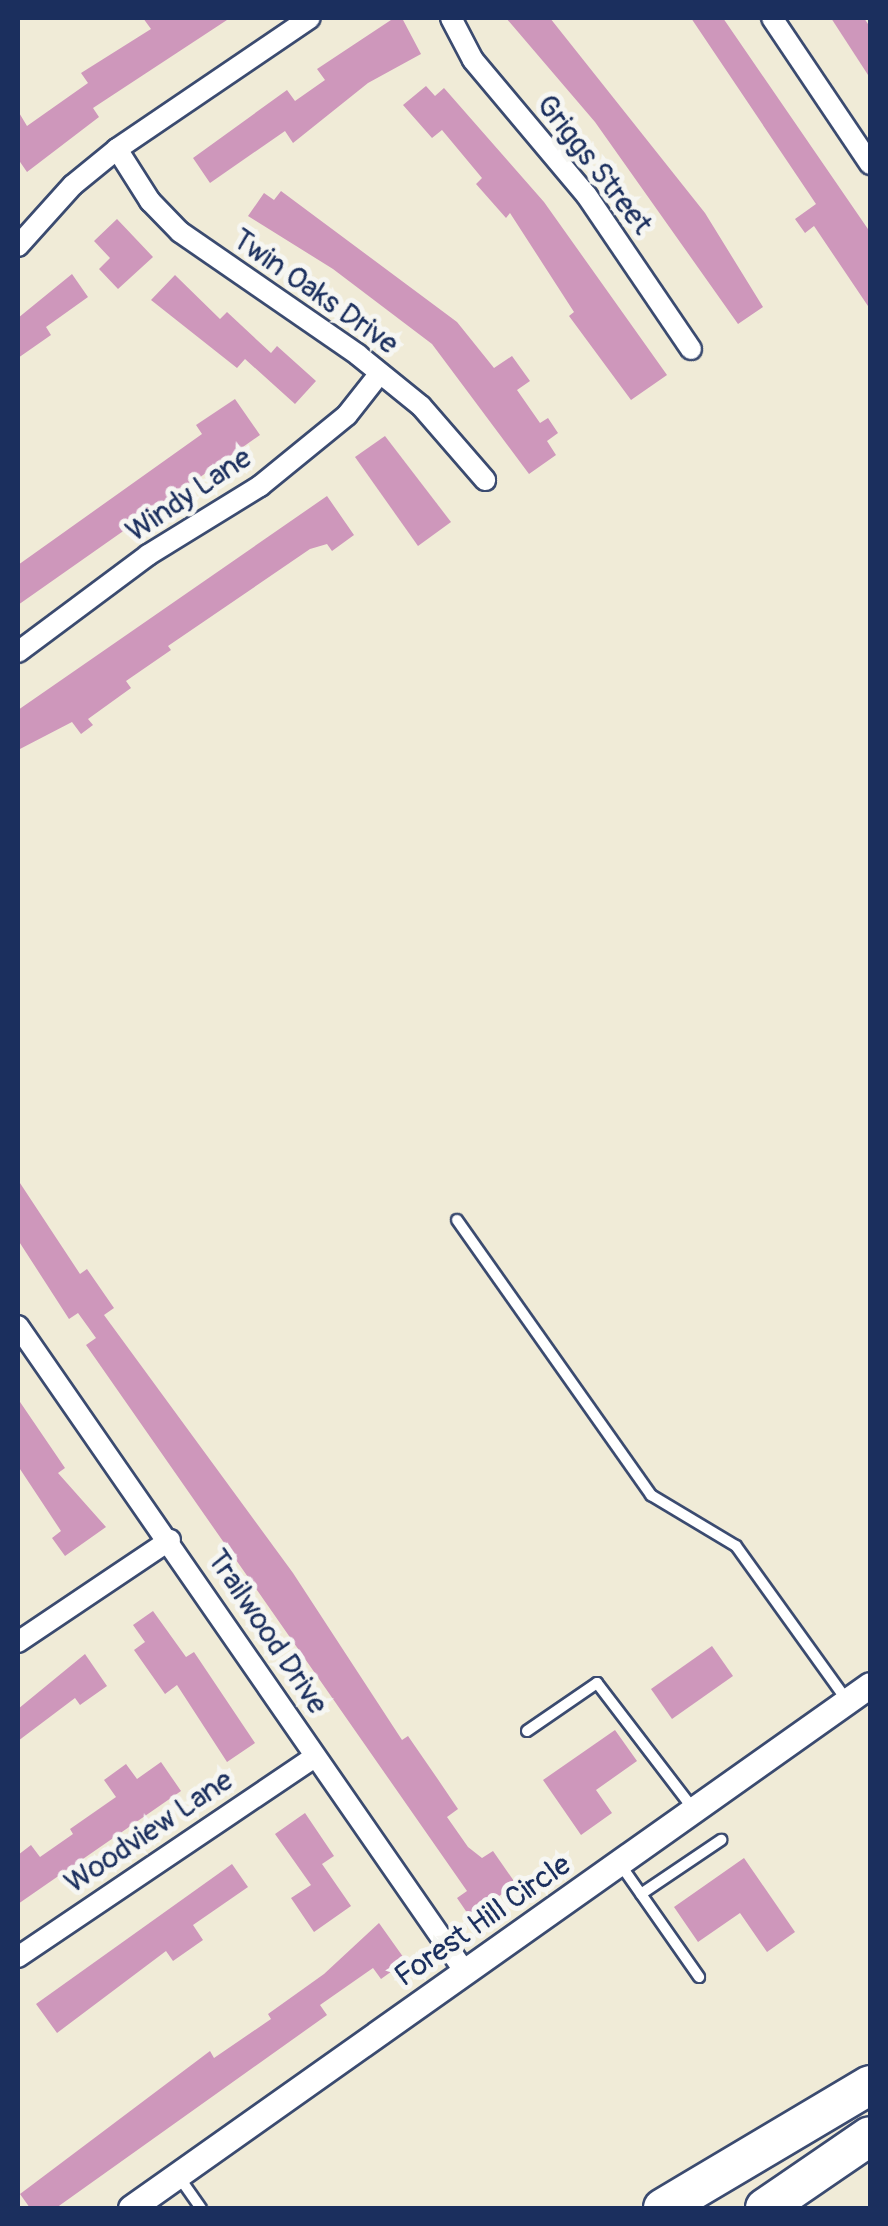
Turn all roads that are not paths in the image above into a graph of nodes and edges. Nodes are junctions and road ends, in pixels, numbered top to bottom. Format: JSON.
{"nodes":[{"id":1,"x":310,"y":18,"type":"edge"},
{"id":2,"x":451,"y":18,"type":"edge"},
{"id":3,"x":772,"y":18,"type":"edge"},
{"id":4,"x":117,"y":149,"type":"junction"},
{"id":5,"x":870,"y":164,"type":"edge"},
{"id":6,"x":18,"y":246,"type":"edge"},
{"id":7,"x":692,"y":349,"type":"dead end"},
{"id":8,"x":380,"y":373,"type":"junction"},
{"id":9,"x":485,"y":480,"type":"dead end"},
{"id":10,"x":18,"y":652,"type":"edge"},
{"id":11,"x":457,"y":1220,"type":"dead end"},
{"id":12,"x":18,"y":1326,"type":"edge"},
{"id":13,"x":170,"y":1540,"type":"junction"},
{"id":14,"x":18,"y":1642,"type":"edge"},
{"id":15,"x":862,"y":1695,"type":"edge"},
{"id":16,"x":527,"y":1730,"type":"dead end"},
{"id":17,"x":314,"y":1757,"type":"junction"},
{"id":18,"x":694,"y":1811,"type":"junction"},
{"id":19,"x":721,"y":1840,"type":"dead end"},
{"id":20,"x":620,"y":1864,"type":"junction"},
{"id":21,"x":641,"y":1894,"type":"junction"},
{"id":22,"x":18,"y":1957,"type":"edge"},
{"id":23,"x":465,"y":1972,"type":"junction"},
{"id":24,"x":700,"y":1977,"type":"dead end"},
{"id":25,"x":870,"y":2065,"type":"edge"},
{"id":26,"x":870,"y":2085,"type":"edge"},
{"id":27,"x":870,"y":2136,"type":"edge"},
{"id":28,"x":759,"y":2146,"type":"junction"},
{"id":29,"x":178,"y":2176,"type":"junction"},
{"id":30,"x":131,"y":2208,"type":"edge"},
{"id":31,"x":201,"y":2208,"type":"edge"},
{"id":32,"x":663,"y":2208,"type":"edge"},
{"id":33,"x":765,"y":2208,"type":"edge"}],
"edges":[{"from":1,"to":4,"type":"street"},
{"from":2,"to":7,"type":"street","name":"Griggs Street"},
{"from":3,"to":5,"type":"street"},
{"from":4,"to":6,"type":"street"},
{"from":4,"to":8,"type":"street","name":"Twin Oaks Drive"},
{"from":8,"to":9,"type":"street","name":"Twin Oaks Drive"},
{"from":8,"to":10,"type":"street","name":"Windy Lane"},
{"from":11,"to":15,"type":"lane"},
{"from":12,"to":13,"type":"street","name":"Trailwood Drive"},
{"from":13,"to":14,"type":"street"},
{"from":13,"to":17,"type":"street","name":"Trailwood Drive"},
{"from":15,"to":18,"type":"street","name":"Forest Hill Circle"},
{"from":16,"to":18,"type":"lane"},
{"from":17,"to":22,"type":"street","name":"Woodview Lane"},
{"from":17,"to":23,"type":"street","name":"Trailwood Drive"},
{"from":18,"to":20,"type":"street","name":"Forest Hill Circle"},
{"from":19,"to":21,"type":"lane"},
{"from":20,"to":21,"type":"lane"},
{"from":20,"to":23,"type":"street","name":"Forest Hill Circle"},
{"from":21,"to":24,"type":"lane"},
{"from":23,"to":29,"type":"street","name":"Forest Hill Circle"},
{"from":25,"to":28,"type":"highway"},
{"from":26,"to":28,"type":"highway"},
{"from":27,"to":33,"type":"highway"},
{"from":28,"to":32,"type":"highway"},
{"from":29,"to":30,"type":"street","name":"Forest Hill Circle"},
{"from":29,"to":31,"type":"lane"}]}
